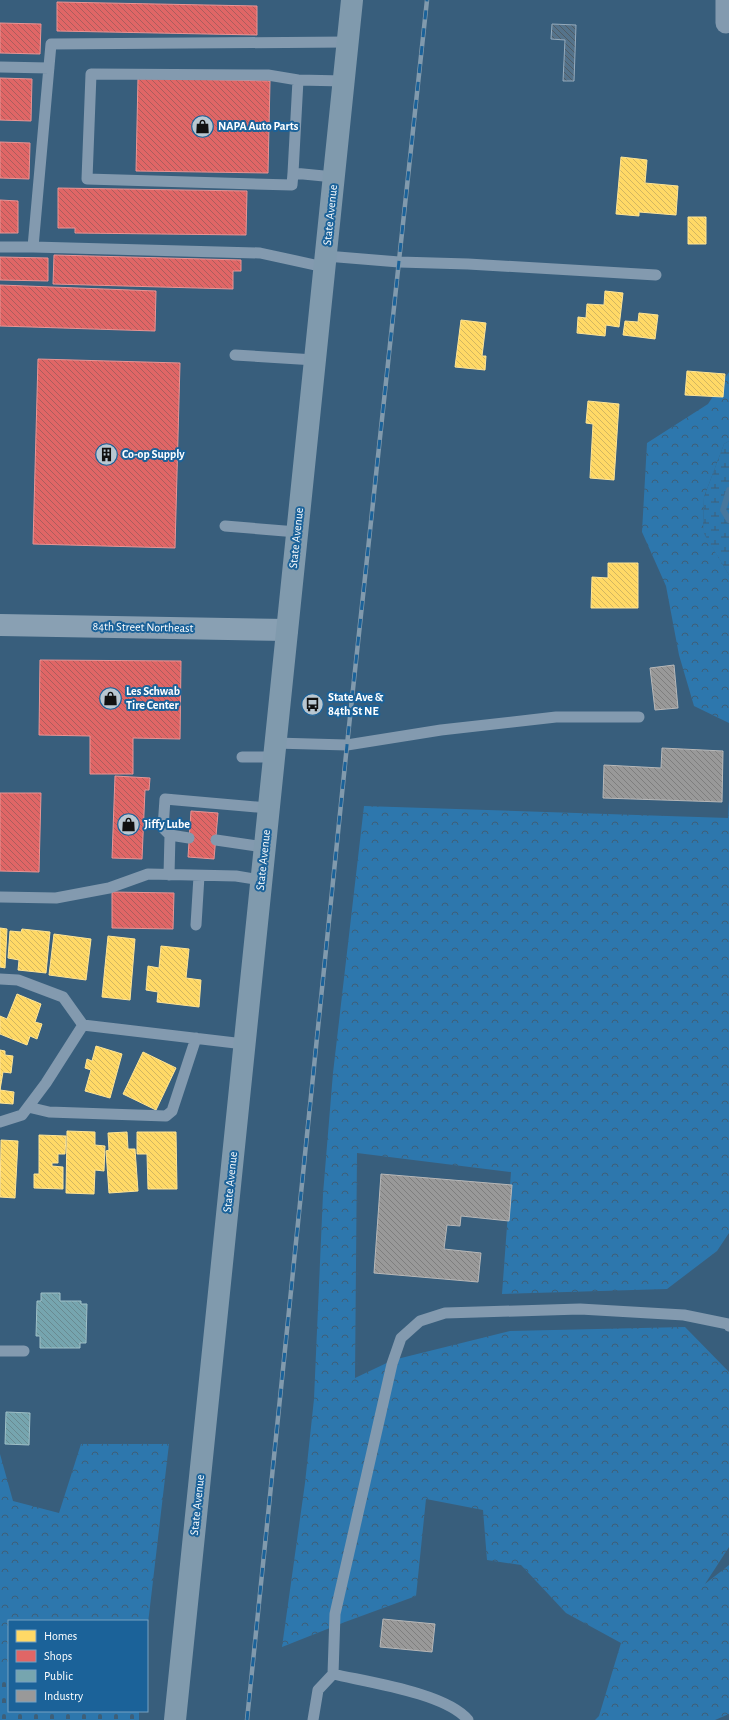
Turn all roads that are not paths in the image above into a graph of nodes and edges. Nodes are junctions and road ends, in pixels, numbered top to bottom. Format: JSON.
{"nodes":[{"id":1,"x":352,"y":0,"type":"edge"},
{"id":2,"x":726,"y":0,"type":"edge"},
{"id":3,"x":726,"y":23,"type":"dead end"},
{"id":4,"x":348,"y":42,"type":"junction"},
{"id":5,"x":0,"y":67,"type":"edge"},
{"id":6,"x":49,"y":68,"type":"junction"},
{"id":7,"x":298,"y":80,"type":"junction"},
{"id":8,"x":344,"y":81,"type":"junction"},
{"id":9,"x":293,"y":173,"type":"junction"},
{"id":10,"x":334,"y":177,"type":"junction"},
{"id":11,"x":0,"y":247,"type":"edge"},
{"id":12,"x":33,"y":247,"type":"junction"},
{"id":13,"x":325,"y":261,"type":"junction"},
{"id":14,"x":656,"y":276,"type":"dead end"},
{"id":15,"x":235,"y":355,"type":"dead end"},
{"id":16,"x":315,"y":360,"type":"junction"},
{"id":17,"x":225,"y":526,"type":"dead end"},
{"id":18,"x":297,"y":532,"type":"junction"},
{"id":19,"x":0,"y":625,"type":"edge"},
{"id":20,"x":287,"y":630,"type":"junction"},
{"id":21,"x":639,"y":717,"type":"dead end"},
{"id":22,"x":274,"y":750,"type":"junction"},
{"id":23,"x":242,"y":757,"type":"dead end"},
{"id":24,"x":268,"y":808,"type":"junction"},
{"id":25,"x":170,"y":835,"type":"junction"},
{"id":26,"x":189,"y":838,"type":"dead end"},
{"id":27,"x":216,"y":840,"type":"dead end"},
{"id":28,"x":264,"y":847,"type":"junction"},
{"id":29,"x":169,"y":875,"type":"junction"},
{"id":30,"x":199,"y":876,"type":"junction"},
{"id":31,"x":261,"y":880,"type":"junction"},
{"id":32,"x":0,"y":897,"type":"edge"},
{"id":33,"x":196,"y":925,"type":"dead end"},
{"id":34,"x":0,"y":979,"type":"edge"},
{"id":35,"x":83,"y":1025,"type":"junction"},
{"id":36,"x":196,"y":1038,"type":"junction"},
{"id":37,"x":244,"y":1044,"type":"junction"},
{"id":38,"x":28,"y":1107,"type":"junction"},
{"id":39,"x":0,"y":1122,"type":"edge"},
{"id":40,"x":729,"y":1326,"type":"edge"},
{"id":41,"x":0,"y":1350,"type":"edge"},
{"id":42,"x":24,"y":1351,"type":"dead end"},
{"id":43,"x":333,"y":1674,"type":"junction"},
{"id":44,"x":175,"y":1720,"type":"edge"},
{"id":45,"x":313,"y":1720,"type":"edge"},
{"id":46,"x":468,"y":1720,"type":"edge"}],
"edges":[{"from":1,"to":4,"type":"main road","name":"State Avenue"},
{"from":2,"to":3,"type":"street"},
{"from":4,"to":6,"type":"lane"},
{"from":4,"to":8,"type":"main road","name":"State Avenue"},
{"from":5,"to":6,"type":"lane"},
{"from":6,"to":12,"type":"lane"},
{"from":7,"to":8,"type":"lane"},
{"from":7,"to":9,"type":"lane"},
{"from":7,"to":9,"type":"lane"},
{"from":8,"to":10,"type":"main road","name":"State Avenue"},
{"from":9,"to":10,"type":"lane"},
{"from":10,"to":13,"type":"main road","name":"State Avenue"},
{"from":11,"to":12,"type":"lane"},
{"from":12,"to":13,"type":"lane"},
{"from":13,"to":14,"type":"lane"},
{"from":13,"to":16,"type":"main road","name":"State Avenue"},
{"from":15,"to":16,"type":"lane"},
{"from":16,"to":18,"type":"main road","name":"State Avenue"},
{"from":17,"to":18,"type":"lane"},
{"from":18,"to":20,"type":"main road","name":"State Avenue"},
{"from":19,"to":20,"type":"street","name":"84th Street Northeast"},
{"from":20,"to":22,"type":"main road","name":"State Avenue"},
{"from":21,"to":22,"type":"lane"},
{"from":22,"to":23,"type":"lane"},
{"from":22,"to":24,"type":"main road","name":"State Avenue"},
{"from":24,"to":25,"type":"lane"},
{"from":24,"to":28,"type":"main road","name":"State Avenue"},
{"from":25,"to":26,"type":"lane"},
{"from":25,"to":29,"type":"lane"},
{"from":27,"to":28,"type":"lane"},
{"from":28,"to":31,"type":"main road","name":"State Avenue"},
{"from":29,"to":30,"type":"lane"},
{"from":29,"to":32,"type":"lane"},
{"from":30,"to":31,"type":"lane"},
{"from":30,"to":33,"type":"lane"},
{"from":31,"to":37,"type":"main road","name":"State Avenue"},
{"from":34,"to":35,"type":"lane"},
{"from":35,"to":36,"type":"lane"},
{"from":35,"to":38,"type":"lane"},
{"from":36,"to":37,"type":"lane"},
{"from":36,"to":38,"type":"lane"},
{"from":37,"to":44,"type":"main road","name":"State Avenue"},
{"from":38,"to":39,"type":"lane"},
{"from":40,"to":43,"type":"lane"},
{"from":41,"to":42,"type":"lane"},
{"from":43,"to":45,"type":"lane"},
{"from":43,"to":46,"type":"lane"}]}
